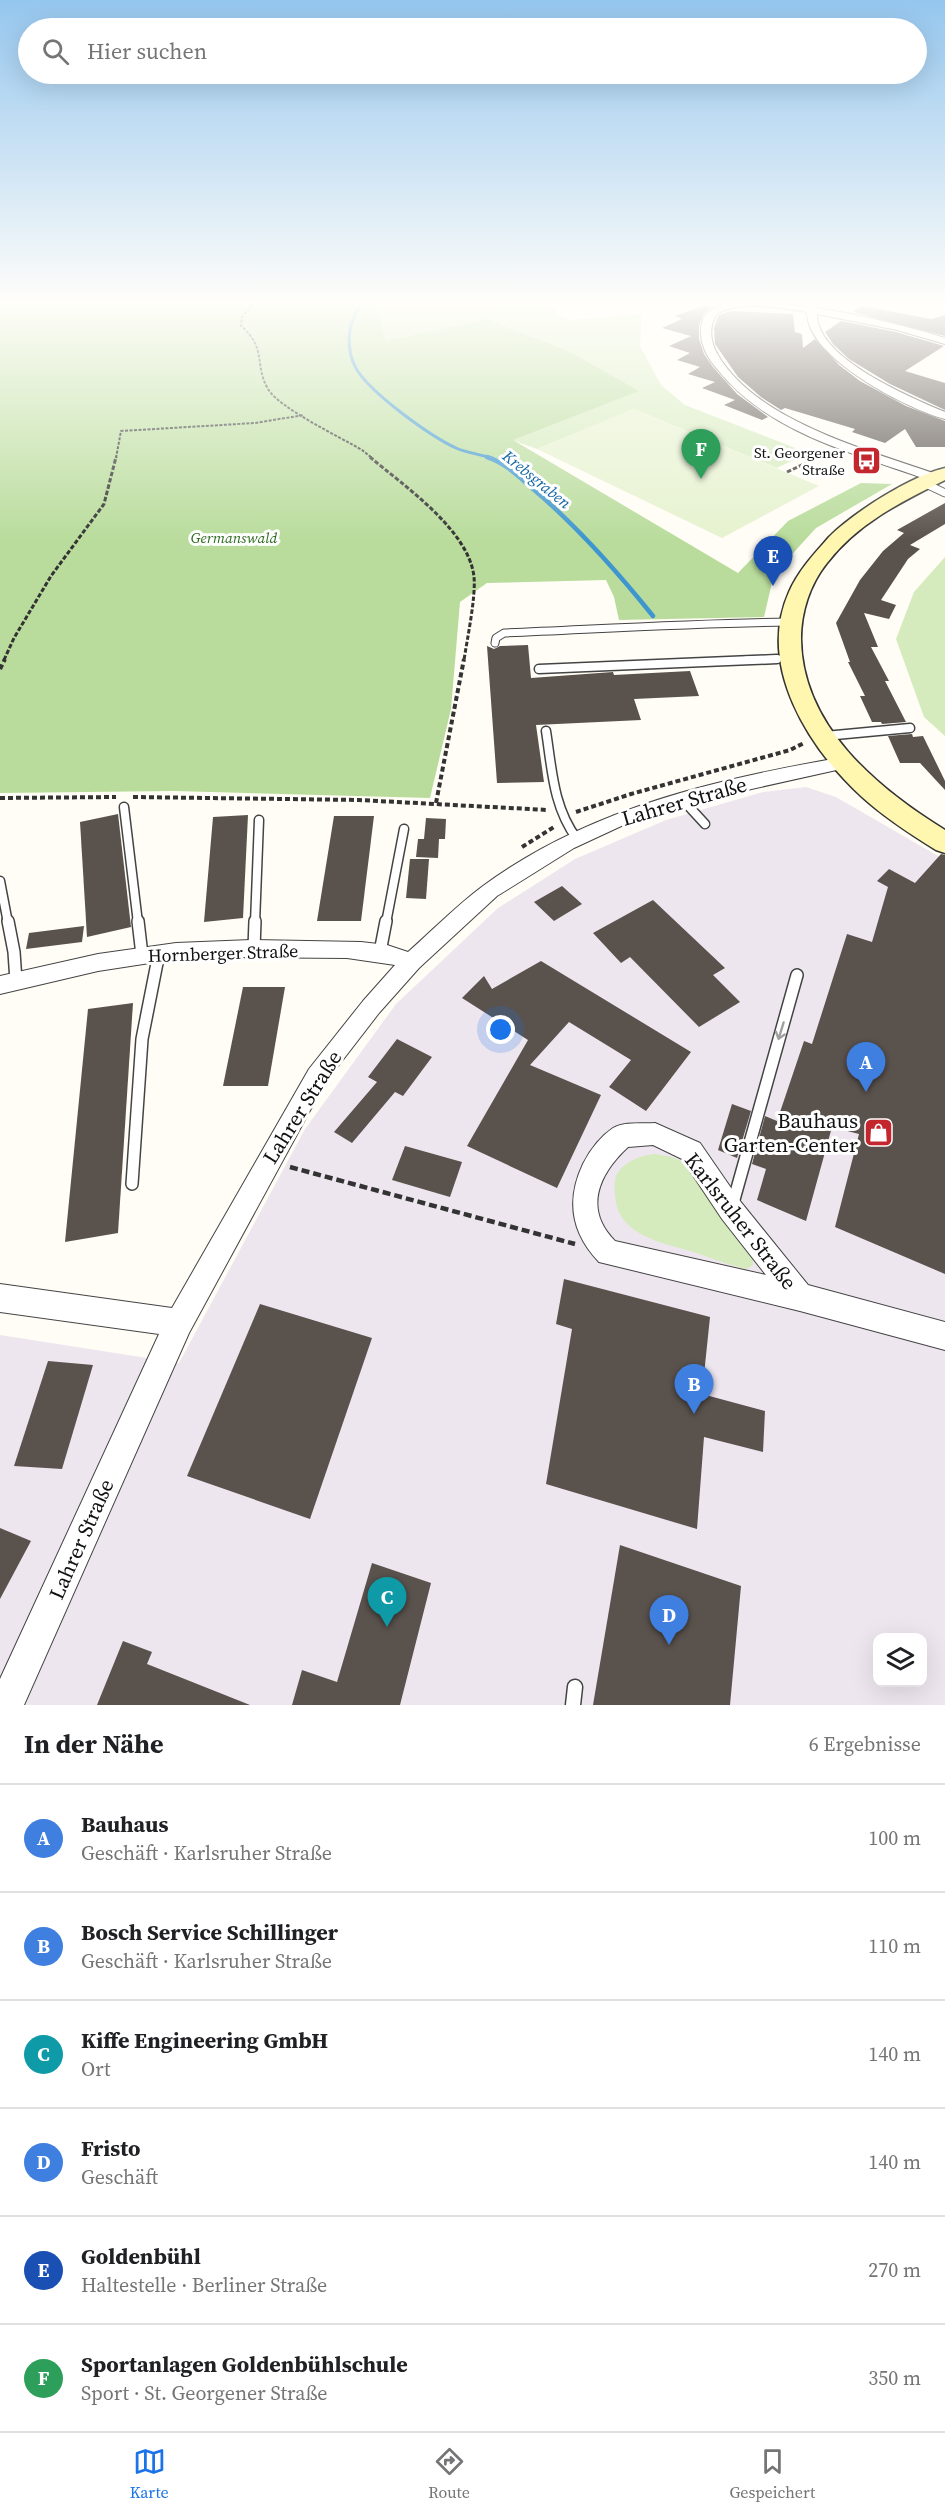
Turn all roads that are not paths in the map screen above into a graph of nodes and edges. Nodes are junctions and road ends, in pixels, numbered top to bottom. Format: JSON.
{"nodes":[{"id":1,"x":736,"y":382,"type":"edge"},
{"id":2,"x":873,"y":382,"type":"edge"},
{"id":3,"x":945,"y":417,"type":"edge"},
{"id":4,"x":937,"y":482,"type":"edge"},
{"id":5,"x":789,"y":622,"type":"junction"},
{"id":6,"x":495,"y":643,"type":"dead end"},
{"id":7,"x":777,"y":659,"type":"dead end"},
{"id":8,"x":539,"y":669,"type":"dead end"},
{"id":9,"x":910,"y":728,"type":"dead end"},
{"id":10,"x":546,"y":731,"type":"dead end"},
{"id":11,"x":816,"y":738,"type":"junction"},
{"id":12,"x":844,"y":763,"type":"junction"},
{"id":13,"x":681,"y":798,"type":"junction"},
{"id":14,"x":124,"y":807,"type":"dead end"},
{"id":15,"x":259,"y":820,"type":"dead end"},
{"id":16,"x":705,"y":824,"type":"dead end"},
{"id":17,"x":404,"y":829,"type":"dead end"},
{"id":18,"x":578,"y":839,"type":"junction"},
{"id":19,"x":945,"y":843,"type":"edge"},
{"id":20,"x":0,"y":881,"type":"edge"},
{"id":21,"x":254,"y":948,"type":"junction"},
{"id":22,"x":380,"y":952,"type":"junction"},
{"id":23,"x":150,"y":954,"type":"junction"},
{"id":24,"x":411,"y":962,"type":"junction"},
{"id":25,"x":797,"y":975,"type":"dead end"},
{"id":26,"x":8,"y":983,"type":"edge"},
{"id":27,"x":132,"y":1184,"type":"dead end"},
{"id":28,"x":731,"y":1210,"type":"junction"},
{"id":29,"x":800,"y":1297,"type":"junction"},
{"id":30,"x":0,"y":1298,"type":"edge"},
{"id":31,"x":179,"y":1323,"type":"junction"},
{"id":32,"x":945,"y":1336,"type":"edge"},
{"id":33,"x":576,"y":1688,"type":"dead end"},
{"id":34,"x":6,"y":1705,"type":"edge"},
{"id":35,"x":573,"y":1705,"type":"edge"}],
"edges":[{"from":1,"to":4,"type":"street"},
{"from":2,"to":3,"type":"street"},
{"from":4,"to":5,"type":"street"},
{"from":5,"to":6,"type":"lane"},
{"from":5,"to":11,"type":"street"},
{"from":7,"to":8,"type":"lane"},
{"from":9,"to":11,"type":"lane"},
{"from":10,"to":18,"type":"lane"},
{"from":11,"to":12,"type":"street"},
{"from":12,"to":13,"type":"street","name":"Lahrer Straße"},
{"from":12,"to":19,"type":"street"},
{"from":13,"to":16,"type":"lane"},
{"from":13,"to":18,"type":"street","name":"Lahrer Straße"},
{"from":14,"to":23,"type":"lane"},
{"from":15,"to":21,"type":"lane"},
{"from":17,"to":22,"type":"lane"},
{"from":18,"to":24,"type":"street","name":"Lahrer Straße"},
{"from":20,"to":26,"type":"lane"},
{"from":21,"to":22,"type":"street","name":"Hornberger Straße"},
{"from":21,"to":23,"type":"street","name":"Hornberger Straße"},
{"from":22,"to":24,"type":"street","name":"Hornberger Straße"},
{"from":23,"to":26,"type":"street","name":"Hornberger Straße"},
{"from":23,"to":27,"type":"lane"},
{"from":24,"to":31,"type":"street","name":"Lahrer Straße"},
{"from":25,"to":28,"type":"lane","one_way":true},
{"from":28,"to":29,"type":"street","name":"Karlsruher Straße"},
{"from":28,"to":29,"type":"street","name":"Karlsruher Straße"},
{"from":29,"to":32,"type":"street","name":"Karlsruher Straße"},
{"from":30,"to":31,"type":"street"},
{"from":31,"to":34,"type":"street","name":"Lahrer Straße"},
{"from":33,"to":35,"type":"lane"}]}
